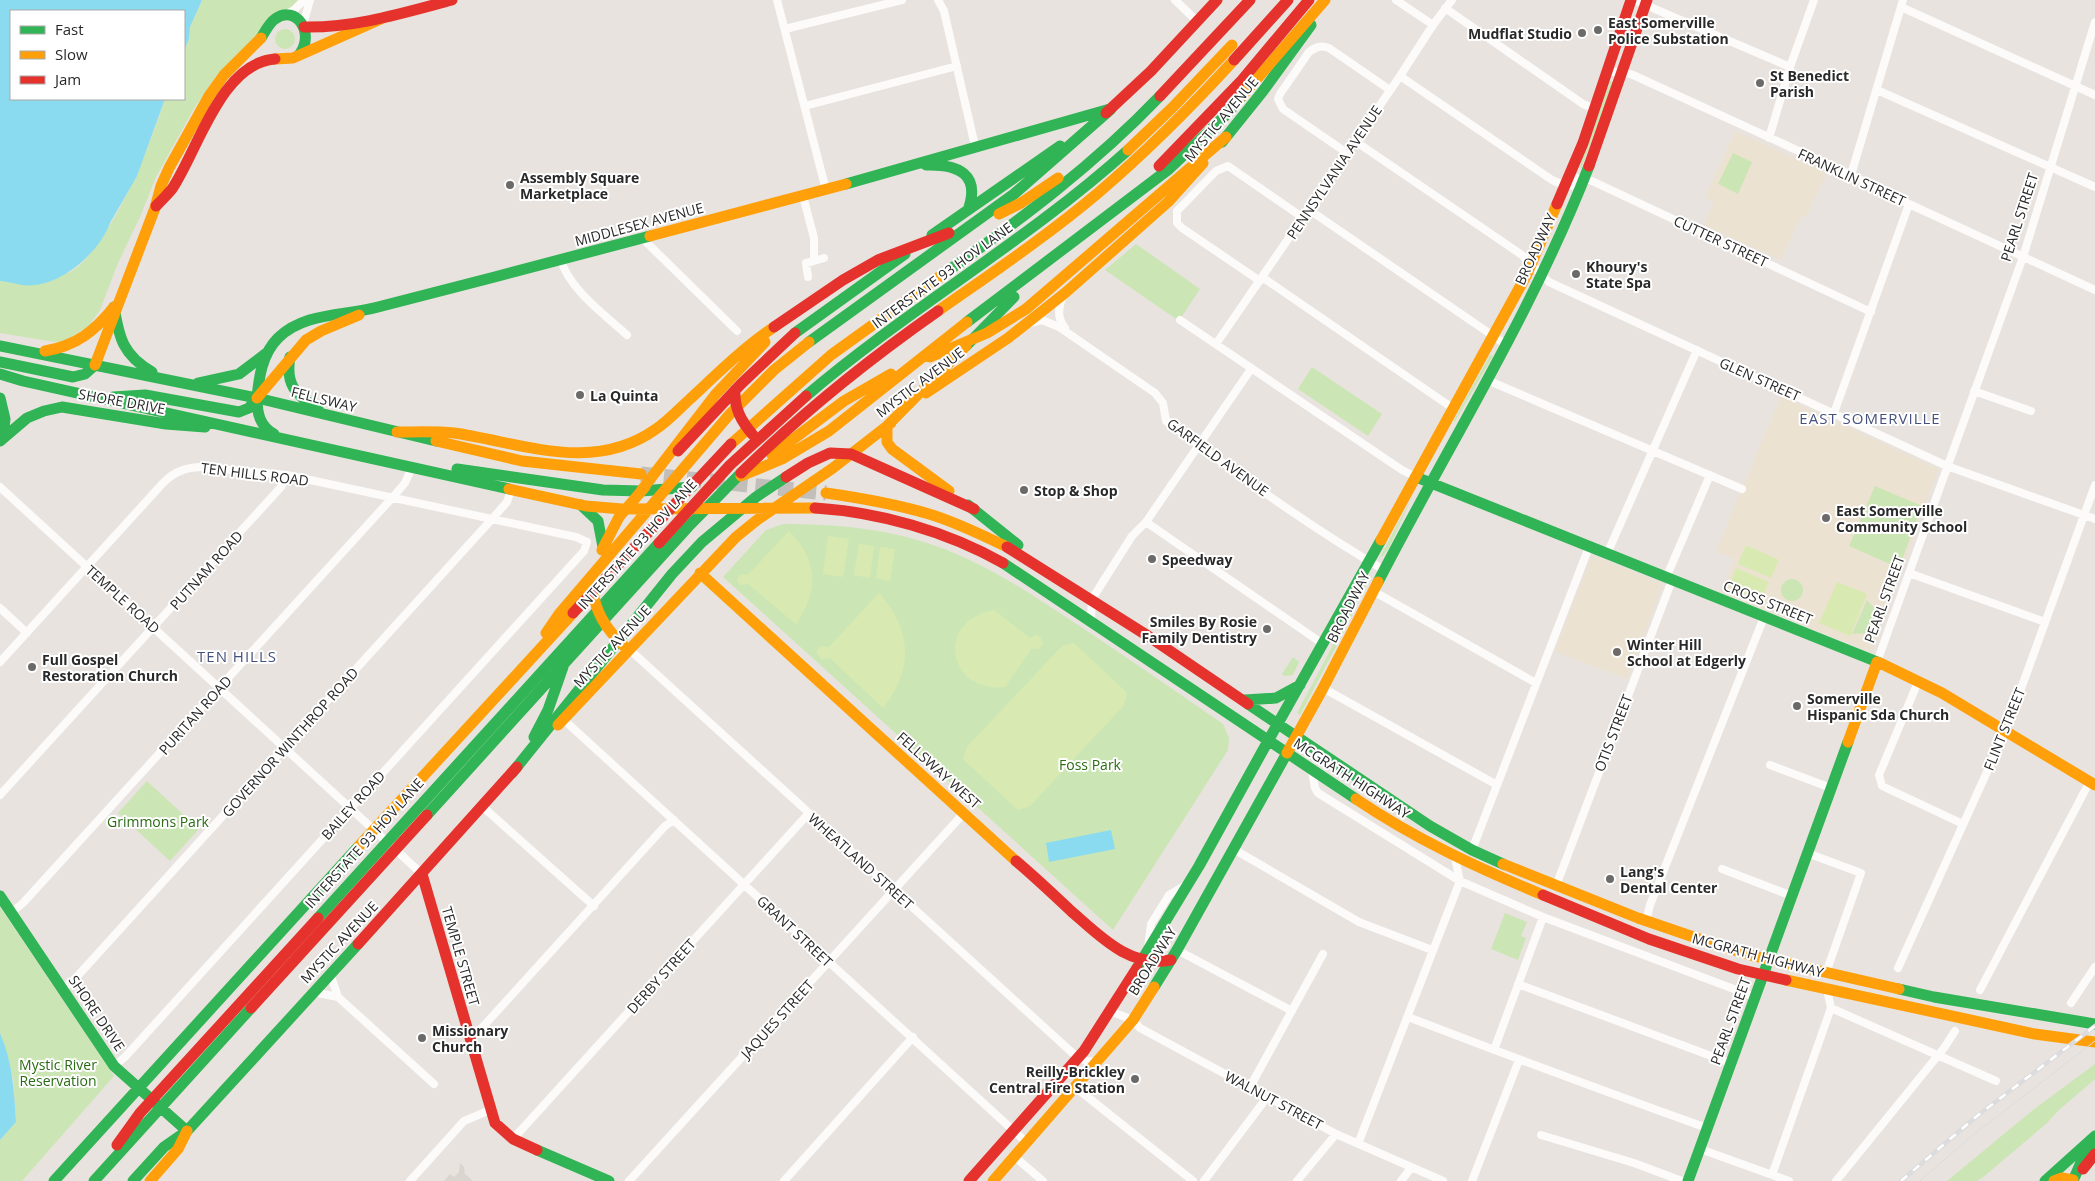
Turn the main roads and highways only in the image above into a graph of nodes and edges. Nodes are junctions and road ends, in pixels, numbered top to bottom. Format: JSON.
{"nodes":[{"id":1,"x":452,"y":0,"type":"edge"},
{"id":2,"x":1217,"y":0,"type":"edge"},
{"id":3,"x":1250,"y":0,"type":"edge"},
{"id":4,"x":1274,"y":0,"type":"edge"},
{"id":5,"x":1288,"y":0,"type":"edge"},
{"id":6,"x":1309,"y":0,"type":"edge"},
{"id":7,"x":1325,"y":0,"type":"edge"},
{"id":8,"x":1329,"y":0,"type":"edge"},
{"id":9,"x":1632,"y":0,"type":"edge"},
{"id":10,"x":1646,"y":2,"type":"edge"},
{"id":11,"x":383,"y":18,"type":"junction"},
{"id":12,"x":304,"y":26,"type":"junction"},
{"id":13,"x":265,"y":32,"type":"junction"},
{"id":14,"x":299,"y":55,"type":"junction"},
{"id":15,"x":279,"y":58,"type":"junction"},
{"id":16,"x":1111,"y":109,"type":"junction"},
{"id":17,"x":1226,"y":137,"type":"junction"},
{"id":18,"x":915,"y":166,"type":"junction"},
{"id":19,"x":1054,"y":187,"type":"junction"},
{"id":20,"x":156,"y":206,"type":"junction"},
{"id":21,"x":968,"y":210,"type":"junction"},
{"id":22,"x":1102,"y":220,"type":"junction"},
{"id":23,"x":1052,"y":258,"type":"junction"},
{"id":24,"x":824,"y":293,"type":"junction"},
{"id":25,"x":114,"y":307,"type":"junction"},
{"id":26,"x":372,"y":309,"type":"junction"},
{"id":27,"x":0,"y":346,"type":"edge"},
{"id":28,"x":31,"y":352,"type":"junction"},
{"id":29,"x":268,"y":352,"type":"junction"},
{"id":30,"x":290,"y":357,"type":"junction"},
{"id":31,"x":0,"y":362,"type":"edge"},
{"id":32,"x":95,"y":365,"type":"junction"},
{"id":33,"x":0,"y":374,"type":"edge"},
{"id":34,"x":167,"y":380,"type":"junction"},
{"id":35,"x":189,"y":384,"type":"junction"},
{"id":36,"x":735,"y":390,"type":"junction"},
{"id":37,"x":0,"y":398,"type":"edge"},
{"id":38,"x":257,"y":398,"type":"junction"},
{"id":39,"x":104,"y":399,"type":"junction"},
{"id":40,"x":328,"y":415,"type":"junction"},
{"id":41,"x":887,"y":426,"type":"junction"},
{"id":42,"x":244,"y":429,"type":"junction"},
{"id":43,"x":397,"y":432,"type":"junction"},
{"id":44,"x":279,"y":437,"type":"junction"},
{"id":45,"x":2,"y":439,"type":"edge"},
{"id":46,"x":792,"y":454,"type":"junction"},
{"id":47,"x":851,"y":454,"type":"junction"},
{"id":48,"x":412,"y":467,"type":"junction"},
{"id":49,"x":641,"y":474,"type":"tunnel mouth"},
{"id":50,"x":1416,"y":477,"type":"junction"},
{"id":51,"x":1430,"y":482,"type":"junction"},
{"id":52,"x":641,"y":491,"type":"junction"},
{"id":53,"x":826,"y":493,"type":"tunnel mouth"},
{"id":54,"x":717,"y":497,"type":"junction"},
{"id":55,"x":580,"y":504,"type":"junction"},
{"id":56,"x":742,"y":508,"type":"junction"},
{"id":57,"x":775,"y":508,"type":"junction"},
{"id":58,"x":974,"y":509,"type":"junction"},
{"id":59,"x":624,"y":510,"type":"junction"},
{"id":60,"x":603,"y":547,"type":"junction"},
{"id":61,"x":1038,"y":564,"type":"junction"},
{"id":62,"x":700,"y":573,"type":"junction"},
{"id":63,"x":591,"y":581,"type":"junction"},
{"id":64,"x":618,"y":640,"type":"junction"},
{"id":65,"x":630,"y":650,"type":"junction"},
{"id":66,"x":1877,"y":662,"type":"junction"},
{"id":67,"x":521,"y":670,"type":"junction"},
{"id":68,"x":1300,"y":685,"type":"junction"},
{"id":69,"x":1245,"y":700,"type":"junction"},
{"id":70,"x":1278,"y":722,"type":"junction"},
{"id":71,"x":1298,"y":736,"type":"junction"},
{"id":72,"x":1268,"y":741,"type":"junction"},
{"id":73,"x":1287,"y":753,"type":"junction"},
{"id":74,"x":512,"y":772,"type":"junction"},
{"id":75,"x":2092,"y":783,"type":"edge"},
{"id":76,"x":380,"y":857,"type":"junction"},
{"id":77,"x":422,"y":874,"type":"junction"},
{"id":78,"x":0,"y":896,"type":"edge"},
{"id":79,"x":1174,"y":955,"type":"junction"},
{"id":80,"x":1768,"y":959,"type":"junction"},
{"id":81,"x":1140,"y":961,"type":"junction"},
{"id":82,"x":1763,"y":974,"type":"junction"},
{"id":83,"x":2095,"y":1024,"type":"edge"},
{"id":84,"x":2095,"y":1042,"type":"edge"},
{"id":85,"x":1040,"y":1100,"type":"junction"},
{"id":86,"x":1053,"y":1112,"type":"junction"},
{"id":87,"x":187,"y":1131,"type":"junction"},
{"id":88,"x":2095,"y":1136,"type":"edge"},
{"id":89,"x":2095,"y":1140,"type":"edge"},
{"id":90,"x":2095,"y":1154,"type":"edge"},
{"id":91,"x":54,"y":1181,"type":"edge"},
{"id":92,"x":93,"y":1181,"type":"edge"},
{"id":93,"x":133,"y":1181,"type":"edge"},
{"id":94,"x":150,"y":1181,"type":"edge"},
{"id":95,"x":610,"y":1181,"type":"edge"},
{"id":96,"x":969,"y":1181,"type":"edge"},
{"id":97,"x":993,"y":1181,"type":"edge"},
{"id":98,"x":1688,"y":1181,"type":"edge"},
{"id":99,"x":2045,"y":1181,"type":"edge"},
{"id":100,"x":2054,"y":1181,"type":"edge"},
{"id":101,"x":2074,"y":1181,"type":"edge"}],
"edges":[{"from":1,"to":11,"type":"main road"},
{"from":2,"to":16,"type":"main road","name":"MYSTIC AVENUE"},
{"from":3,"to":19,"type":"main road"},
{"from":4,"to":76,"type":"main road","name":"INTERSTATE 93 HOV LANE"},
{"from":5,"to":54,"type":"main road"},
{"from":6,"to":22,"type":"main road"},
{"from":7,"to":22,"type":"main road"},
{"from":8,"to":17,"type":"main road","name":"MYSTIC AVENUE"},
{"from":9,"to":50,"type":"main road","name":"BROADWAY"},
{"from":10,"to":51,"type":"main road","name":"BROADWAY"},
{"from":11,"to":12,"type":"main road"},
{"from":11,"to":14,"type":"main road"},
{"from":12,"to":13,"type":"main road"},
{"from":12,"to":14,"type":"main road"},
{"from":13,"to":15,"type":"main road"},
{"from":13,"to":20,"type":"main road"},
{"from":14,"to":15,"type":"main road"},
{"from":15,"to":20,"type":"main road"},
{"from":16,"to":18,"type":"main road","name":"MIDDLESEX AVENUE"},
{"from":16,"to":21,"type":"main road","name":"MYSTIC AVENUE"},
{"from":16,"to":67,"type":"main road"},
{"from":17,"to":41,"type":"main road","name":"MYSTIC AVENUE"},
{"from":17,"to":54,"type":"main road"},
{"from":18,"to":21,"type":"main road","name":"MIDDLESEX AVENUE"},
{"from":18,"to":26,"type":"main road","name":"MIDDLESEX AVENUE"},
{"from":19,"to":24,"type":"main road"},
{"from":19,"to":67,"type":"main road"},
{"from":20,"to":25,"type":"main road"},
{"from":21,"to":36,"type":"main road","name":"MYSTIC AVENUE"},
{"from":22,"to":23,"type":"main road"},
{"from":23,"to":41,"type":"main road"},
{"from":23,"to":46,"type":"main road"},
{"from":24,"to":43,"type":"main road"},
{"from":24,"to":52,"type":"main road"},
{"from":25,"to":28,"type":"main road"},
{"from":25,"to":32,"type":"main road"},
{"from":25,"to":34,"type":"main road"},
{"from":26,"to":29,"type":"main road","name":"MIDDLESEX AVENUE"},
{"from":26,"to":30,"type":"main road","name":"MIDDLESEX AVENUE"},
{"from":27,"to":28,"type":"main road","name":"FELLSWAY"},
{"from":28,"to":32,"type":"main road","name":"FELLSWAY"},
{"from":29,"to":35,"type":"main road"},
{"from":29,"to":38,"type":"main road","name":"MIDDLESEX AVENUE"},
{"from":30,"to":38,"type":"main road","name":"MIDDLESEX AVENUE"},
{"from":30,"to":40,"type":"main road"},
{"from":31,"to":32,"type":"main road"},
{"from":32,"to":34,"type":"main road","name":"FELLSWAY"},
{"from":32,"to":39,"type":"main road"},
{"from":33,"to":39,"type":"main road"},
{"from":34,"to":35,"type":"main road","name":"FELLSWAY"},
{"from":35,"to":38,"type":"main road","name":"FELLSWAY"},
{"from":36,"to":46,"type":"main road"},
{"from":36,"to":52,"type":"main road","name":"MYSTIC AVENUE"},
{"from":37,"to":45,"type":"main road","name":"SHORE DRIVE"},
{"from":38,"to":39,"type":"main road"},
{"from":38,"to":40,"type":"main road","name":"FELLSWAY"},
{"from":38,"to":44,"type":"main road"},
{"from":39,"to":42,"type":"main road"},
{"from":40,"to":43,"type":"main road","name":"FELLSWAY"},
{"from":41,"to":47,"type":"main road","name":"MYSTIC AVENUE"},
{"from":41,"to":58,"type":"main road"},
{"from":42,"to":44,"type":"main road"},
{"from":42,"to":45,"type":"main road","name":"SHORE DRIVE"},
{"from":43,"to":49,"type":"main road","name":"FELLSWAY"},
{"from":44,"to":48,"type":"main road"},
{"from":46,"to":52,"type":"main road"},
{"from":47,"to":56,"type":"main road"},
{"from":47,"to":57,"type":"main road","name":"MYSTIC AVENUE"},
{"from":47,"to":58,"type":"main road"},
{"from":48,"to":52,"type":"main road"},
{"from":48,"to":55,"type":"main road"},
{"from":50,"to":51,"type":"main road","name":"CROSS STREET"},
{"from":50,"to":68,"type":"main road","name":"BROADWAY"},
{"from":51,"to":66,"type":"main road","name":"CROSS STREET"},
{"from":51,"to":71,"type":"main road","name":"BROADWAY"},
{"from":52,"to":59,"type":"main road","name":"MYSTIC AVENUE"},
{"from":53,"to":61,"type":"main road","name":"MCGRATH HIGHWAY"},
{"from":54,"to":76,"type":"main road"},
{"from":55,"to":59,"type":"main road"},
{"from":55,"to":60,"type":"main road"},
{"from":56,"to":57,"type":"main road","name":"MCGRATH HIGHWAY"},
{"from":56,"to":59,"type":"main road","name":"MCGRATH HIGHWAY"},
{"from":56,"to":64,"type":"main road"},
{"from":57,"to":62,"type":"main road","name":"MYSTIC AVENUE"},
{"from":57,"to":72,"type":"main road","name":"MCGRATH HIGHWAY"},
{"from":58,"to":61,"type":"main road"},
{"from":59,"to":60,"type":"main road","name":"MYSTIC AVENUE"},
{"from":60,"to":63,"type":"main road","name":"MYSTIC AVENUE"},
{"from":61,"to":69,"type":"main road","name":"MCGRATH HIGHWAY"},
{"from":62,"to":65,"type":"main road","name":"MYSTIC AVENUE"},
{"from":62,"to":81,"type":"main road","name":"FELLSWAY WEST"},
{"from":63,"to":64,"type":"main road"},
{"from":63,"to":74,"type":"main road","name":"MYSTIC AVENUE"},
{"from":64,"to":65,"type":"main road"},
{"from":64,"to":74,"type":"main road"},
{"from":65,"to":74,"type":"main road","name":"MYSTIC AVENUE"},
{"from":66,"to":75,"type":"main road","name":"CROSS STREET"},
{"from":66,"to":80,"type":"main road","name":"PEARL STREET"},
{"from":67,"to":91,"type":"main road"},
{"from":68,"to":69,"type":"main road"},
{"from":68,"to":70,"type":"main road","name":"BROADWAY"},
{"from":69,"to":70,"type":"main road","name":"MCGRATH HIGHWAY"},
{"from":70,"to":71,"type":"main road","name":"MCGRATH HIGHWAY"},
{"from":70,"to":72,"type":"main road","name":"BROADWAY"},
{"from":71,"to":73,"type":"main road","name":"BROADWAY"},
{"from":71,"to":80,"type":"main road","name":"MCGRATH HIGHWAY"},
{"from":72,"to":73,"type":"main road","name":"MCGRATH HIGHWAY"},
{"from":72,"to":81,"type":"main road","name":"BROADWAY"},
{"from":73,"to":79,"type":"main road","name":"BROADWAY"},
{"from":73,"to":82,"type":"main road","name":"MCGRATH HIGHWAY"},
{"from":74,"to":77,"type":"main road","name":"MYSTIC AVENUE"},
{"from":76,"to":92,"type":"main road"},
{"from":77,"to":87,"type":"main road","name":"MYSTIC AVENUE"},
{"from":77,"to":95,"type":"main road","name":"TEMPLE STREET"},
{"from":78,"to":87,"type":"main road","name":"SHORE DRIVE"},
{"from":79,"to":81,"type":"main road","name":"FELLSWAY WEST"},
{"from":79,"to":86,"type":"main road","name":"BROADWAY"},
{"from":80,"to":82,"type":"main road","name":"PEARL STREET"},
{"from":80,"to":83,"type":"main road","name":"MCGRATH HIGHWAY"},
{"from":81,"to":85,"type":"main road","name":"BROADWAY"},
{"from":82,"to":84,"type":"main road","name":"MCGRATH HIGHWAY"},
{"from":82,"to":98,"type":"main road","name":"PEARL STREET"},
{"from":85,"to":86,"type":"main road"},
{"from":85,"to":96,"type":"main road","name":"BROADWAY"},
{"from":86,"to":97,"type":"main road","name":"BROADWAY"},
{"from":87,"to":93,"type":"main road","name":"MYSTIC AVENUE"},
{"from":87,"to":94,"type":"main road","name":"MYSTIC AVENUE"},
{"from":88,"to":99,"type":"main road"},
{"from":89,"to":101,"type":"main road"},
{"from":90,"to":101,"type":"main road"},
{"from":100,"to":101,"type":"main road"}]}
